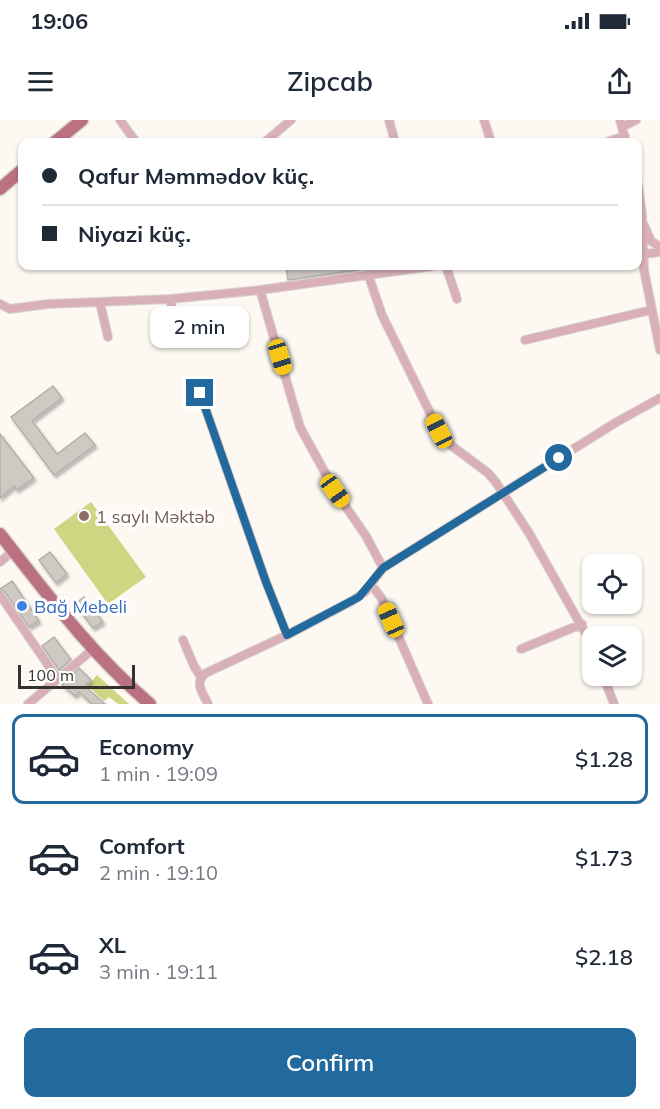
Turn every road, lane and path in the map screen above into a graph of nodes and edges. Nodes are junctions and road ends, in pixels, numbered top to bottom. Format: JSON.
{"nodes":[{"id":1,"x":82,"y":120,"type":"edge"},
{"id":2,"x":120,"y":120,"type":"edge"},
{"id":3,"x":291,"y":120,"type":"edge"},
{"id":4,"x":389,"y":120,"type":"edge"},
{"id":5,"x":484,"y":120,"type":"edge"},
{"id":6,"x":636,"y":120,"type":"edge"},
{"id":7,"x":621,"y":123,"type":"edge"},
{"id":8,"x":60,"y":138,"type":"edge"},
{"id":9,"x":133,"y":138,"type":"edge"},
{"id":10,"x":271,"y":138,"type":"edge"},
{"id":11,"x":394,"y":138,"type":"edge"},
{"id":12,"x":490,"y":138,"type":"edge"},
{"id":13,"x":625,"y":138,"type":"edge"},
{"id":14,"x":18,"y":173,"type":"edge"},
{"id":15,"x":0,"y":189,"type":"edge"},
{"id":16,"x":642,"y":219,"type":"edge"},
{"id":17,"x":660,"y":248,"type":"edge"},
{"id":18,"x":660,"y":252,"type":"edge"},
{"id":19,"x":642,"y":254,"type":"edge"},
{"id":20,"x":642,"y":264,"type":"edge"},
{"id":21,"x":394,"y":270,"type":"edge"},
{"id":22,"x":447,"y":270,"type":"edge"},
{"id":23,"x":368,"y":274,"type":"junction"},
{"id":24,"x":260,"y":290,"type":"junction"},
{"id":25,"x":170,"y":299,"type":"junction"},
{"id":26,"x":457,"y":299,"type":"dead end"},
{"id":27,"x":100,"y":303,"type":"junction"},
{"id":28,"x":0,"y":304,"type":"edge"},
{"id":29,"x":651,"y":310,"type":"junction"},
{"id":30,"x":108,"y":337,"type":"dead end"},
{"id":31,"x":525,"y":340,"type":"dead end"},
{"id":32,"x":180,"y":343,"type":"dead end"},
{"id":33,"x":660,"y":350,"type":"edge"},
{"id":34,"x":200,"y":393,"type":"dead end"},
{"id":35,"x":660,"y":398,"type":"edge"},
{"id":36,"x":504,"y":493,"type":"junction"},
{"id":37,"x":0,"y":534,"type":"edge"},
{"id":38,"x":0,"y":545,"type":"edge"},
{"id":39,"x":7,"y":556,"type":"edge"},
{"id":40,"x":383,"y":568,"type":"junction"},
{"id":41,"x":371,"y":584,"type":"junction"},
{"id":42,"x":0,"y":595,"type":"edge"},
{"id":43,"x":582,"y":624,"type":"joint"},
{"id":44,"x":287,"y":635,"type":"junction"},
{"id":45,"x":183,"y":640,"type":"dead end"},
{"id":46,"x":521,"y":649,"type":"dead end"},
{"id":47,"x":90,"y":653,"type":"junction"},
{"id":48,"x":201,"y":677,"type":"junction"},
{"id":49,"x":57,"y":678,"type":"junction"},
{"id":50,"x":607,"y":686,"type":"edge"},
{"id":51,"x":28,"y":704,"type":"edge"},
{"id":52,"x":139,"y":704,"type":"edge"},
{"id":53,"x":150,"y":704,"type":"edge"},
{"id":54,"x":208,"y":704,"type":"edge"},
{"id":55,"x":428,"y":704,"type":"edge"},
{"id":56,"x":614,"y":704,"type":"edge"}],
"edges":[{"from":1,"to":8,"type":"main road"},
{"from":2,"to":9,"type":"street"},
{"from":3,"to":10,"type":"street"},
{"from":4,"to":11,"type":"street"},
{"from":5,"to":12,"type":"street"},
{"from":6,"to":7,"type":"street"},
{"from":7,"to":13,"type":"street"},
{"from":14,"to":15,"type":"main road"},
{"from":16,"to":17,"type":"street"},
{"from":18,"to":19,"type":"street"},
{"from":20,"to":29,"type":"street"},
{"from":21,"to":23,"type":"street"},
{"from":22,"to":26,"type":"street"},
{"from":23,"to":24,"type":"street"},
{"from":23,"to":36,"type":"street"},
{"from":24,"to":25,"type":"street"},
{"from":24,"to":40,"type":"street"},
{"from":25,"to":27,"type":"street"},
{"from":25,"to":32,"type":"street"},
{"from":27,"to":28,"type":"street"},
{"from":27,"to":30,"type":"street"},
{"from":29,"to":31,"type":"street"},
{"from":29,"to":33,"type":"street"},
{"from":34,"to":44,"type":"street"},
{"from":35,"to":36,"type":"street"},
{"from":36,"to":40,"type":"street"},
{"from":36,"to":43,"type":"street"},
{"from":37,"to":39,"type":"main road"},
{"from":38,"to":39,"type":"main road"},
{"from":39,"to":47,"type":"main road"},
{"from":40,"to":41,"type":"street"},
{"from":41,"to":44,"type":"street"},
{"from":41,"to":55,"type":"street"},
{"from":42,"to":49,"type":"street"},
{"from":43,"to":46,"type":"street"},
{"from":44,"to":48,"type":"street"},
{"from":45,"to":48,"type":"street"},
{"from":47,"to":49,"type":"street"},
{"from":47,"to":52,"type":"main road"},
{"from":47,"to":53,"type":"main road"},
{"from":48,"to":54,"type":"street"},
{"from":49,"to":51,"type":"street"},
{"from":50,"to":56,"type":"street"}]}
